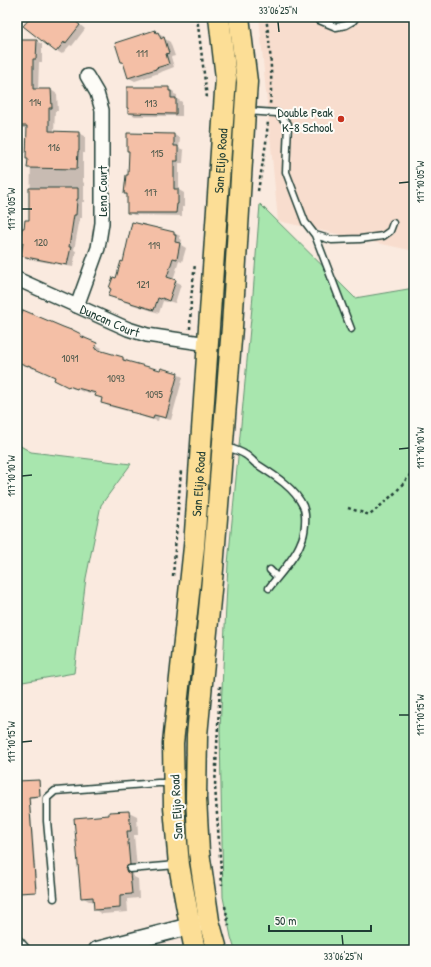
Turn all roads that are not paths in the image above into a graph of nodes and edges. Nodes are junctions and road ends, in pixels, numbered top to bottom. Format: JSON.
{"nodes":[{"id":1,"x":219,"y":17,"type":"edge"},
{"id":2,"x":239,"y":17,"type":"edge"},
{"id":3,"x":318,"y":17,"type":"edge"},
{"id":4,"x":356,"y":17,"type":"edge"},
{"id":5,"x":87,"y":76,"type":"dead end"},
{"id":6,"x":245,"y":111,"type":"junction"},
{"id":7,"x":393,"y":223,"type":"dead end"},
{"id":8,"x":315,"y":235,"type":"junction"},
{"id":9,"x":17,"y":279,"type":"edge"},
{"id":10,"x":77,"y":306,"type":"junction"},
{"id":11,"x":351,"y":329,"type":"dead end"},
{"id":12,"x":208,"y":344,"type":"junction"},
{"id":13,"x":222,"y":446,"type":"junction"},
{"id":14,"x":270,"y":570,"type":"dead end"},
{"id":15,"x":277,"y":577,"type":"junction"},
{"id":16,"x":269,"y":588,"type":"dead end"},
{"id":17,"x":174,"y":783,"type":"junction"},
{"id":18,"x":200,"y":852,"type":"junction"},
{"id":19,"x":179,"y":865,"type":"junction"},
{"id":20,"x":130,"y":869,"type":"dead end"},
{"id":21,"x":54,"y":898,"type":"dead end"},
{"id":22,"x":209,"y":921,"type":"junction"},
{"id":23,"x":190,"y":926,"type":"junction"},
{"id":24,"x":17,"y":943,"type":"edge"},
{"id":25,"x":23,"y":950,"type":"edge"},
{"id":26,"x":97,"y":950,"type":"edge"},
{"id":27,"x":195,"y":950,"type":"edge"},
{"id":28,"x":217,"y":950,"type":"edge"}],
"edges":[{"from":1,"to":12,"type":"main road","name":"San Elijo Road"},
{"from":2,"to":6,"type":"main road","name":"San Elijo Road"},
{"from":3,"to":4,"type":"lane"},
{"from":5,"to":10,"type":"street","name":"Lena Court"},
{"from":6,"to":8,"type":"lane"},
{"from":6,"to":13,"type":"main road","name":"San Elijo Road"},
{"from":7,"to":8,"type":"lane"},
{"from":8,"to":11,"type":"lane"},
{"from":9,"to":10,"type":"street","name":"Duncan Court"},
{"from":10,"to":12,"type":"street","name":"Duncan Court"},
{"from":12,"to":17,"type":"main road","name":"San Elijo Road"},
{"from":13,"to":15,"type":"lane"},
{"from":13,"to":18,"type":"main road","name":"San Elijo Road"},
{"from":14,"to":15,"type":"lane"},
{"from":15,"to":16,"type":"lane"},
{"from":17,"to":18,"type":"main road"},
{"from":17,"to":19,"type":"main road","name":"San Elijo Road"},
{"from":17,"to":21,"type":"lane"},
{"from":18,"to":22,"type":"main road","name":"San Elijo Road"},
{"from":19,"to":20,"type":"lane"},
{"from":19,"to":23,"type":"main road","name":"San Elijo Road"},
{"from":22,"to":23,"type":"street"},
{"from":22,"to":28,"type":"main road","name":"San Elijo Road"},
{"from":23,"to":26,"type":"street"},
{"from":23,"to":27,"type":"main road","name":"San Elijo Road"},
{"from":24,"to":25,"type":"street"}]}
